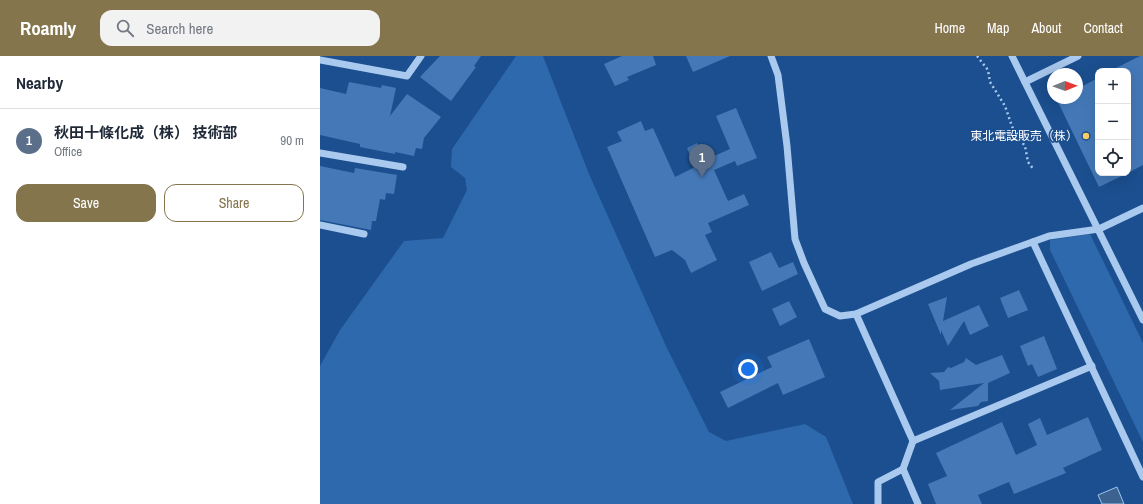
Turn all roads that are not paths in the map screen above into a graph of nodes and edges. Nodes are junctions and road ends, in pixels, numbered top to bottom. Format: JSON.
{"nodes":[{"id":1,"x":421,"y":56,"type":"edge"},
{"id":2,"x":771,"y":56,"type":"edge"},
{"id":3,"x":1012,"y":56,"type":"edge"},
{"id":4,"x":1078,"y":56,"type":"edge"},
{"id":5,"x":323,"y":59,"type":"edge"},
{"id":6,"x":1025,"y":82,"type":"junction"},
{"id":7,"x":320,"y":153,"type":"edge"},
{"id":8,"x":403,"y":167,"type":"dead end"},
{"id":9,"x":1143,"y":208,"type":"edge"},
{"id":10,"x":320,"y":225,"type":"edge"},
{"id":11,"x":1099,"y":229,"type":"junction"},
{"id":12,"x":364,"y":234,"type":"dead end"},
{"id":13,"x":1033,"y":242,"type":"junction"},
{"id":14,"x":856,"y":314,"type":"junction"},
{"id":15,"x":1143,"y":320,"type":"edge"},
{"id":16,"x":1092,"y":366,"type":"junction"},
{"id":17,"x":913,"y":441,"type":"junction"},
{"id":18,"x":903,"y":469,"type":"junction"},
{"id":19,"x":1143,"y":477,"type":"edge"},
{"id":20,"x":878,"y":504,"type":"edge"},
{"id":21,"x":918,"y":504,"type":"edge"}],
"edges":[{"from":1,"to":5,"type":"street"},
{"from":2,"to":14,"type":"street"},
{"from":3,"to":6,"type":"street"},
{"from":4,"to":6,"type":"street"},
{"from":6,"to":11,"type":"street"},
{"from":7,"to":8,"type":"street"},
{"from":9,"to":11,"type":"street"},
{"from":10,"to":12,"type":"street"},
{"from":11,"to":13,"type":"street"},
{"from":11,"to":15,"type":"street"},
{"from":13,"to":14,"type":"street"},
{"from":13,"to":16,"type":"street"},
{"from":14,"to":17,"type":"street"},
{"from":16,"to":17,"type":"street"},
{"from":16,"to":19,"type":"street"},
{"from":17,"to":18,"type":"street"},
{"from":18,"to":20,"type":"street"},
{"from":18,"to":21,"type":"street"}]}
